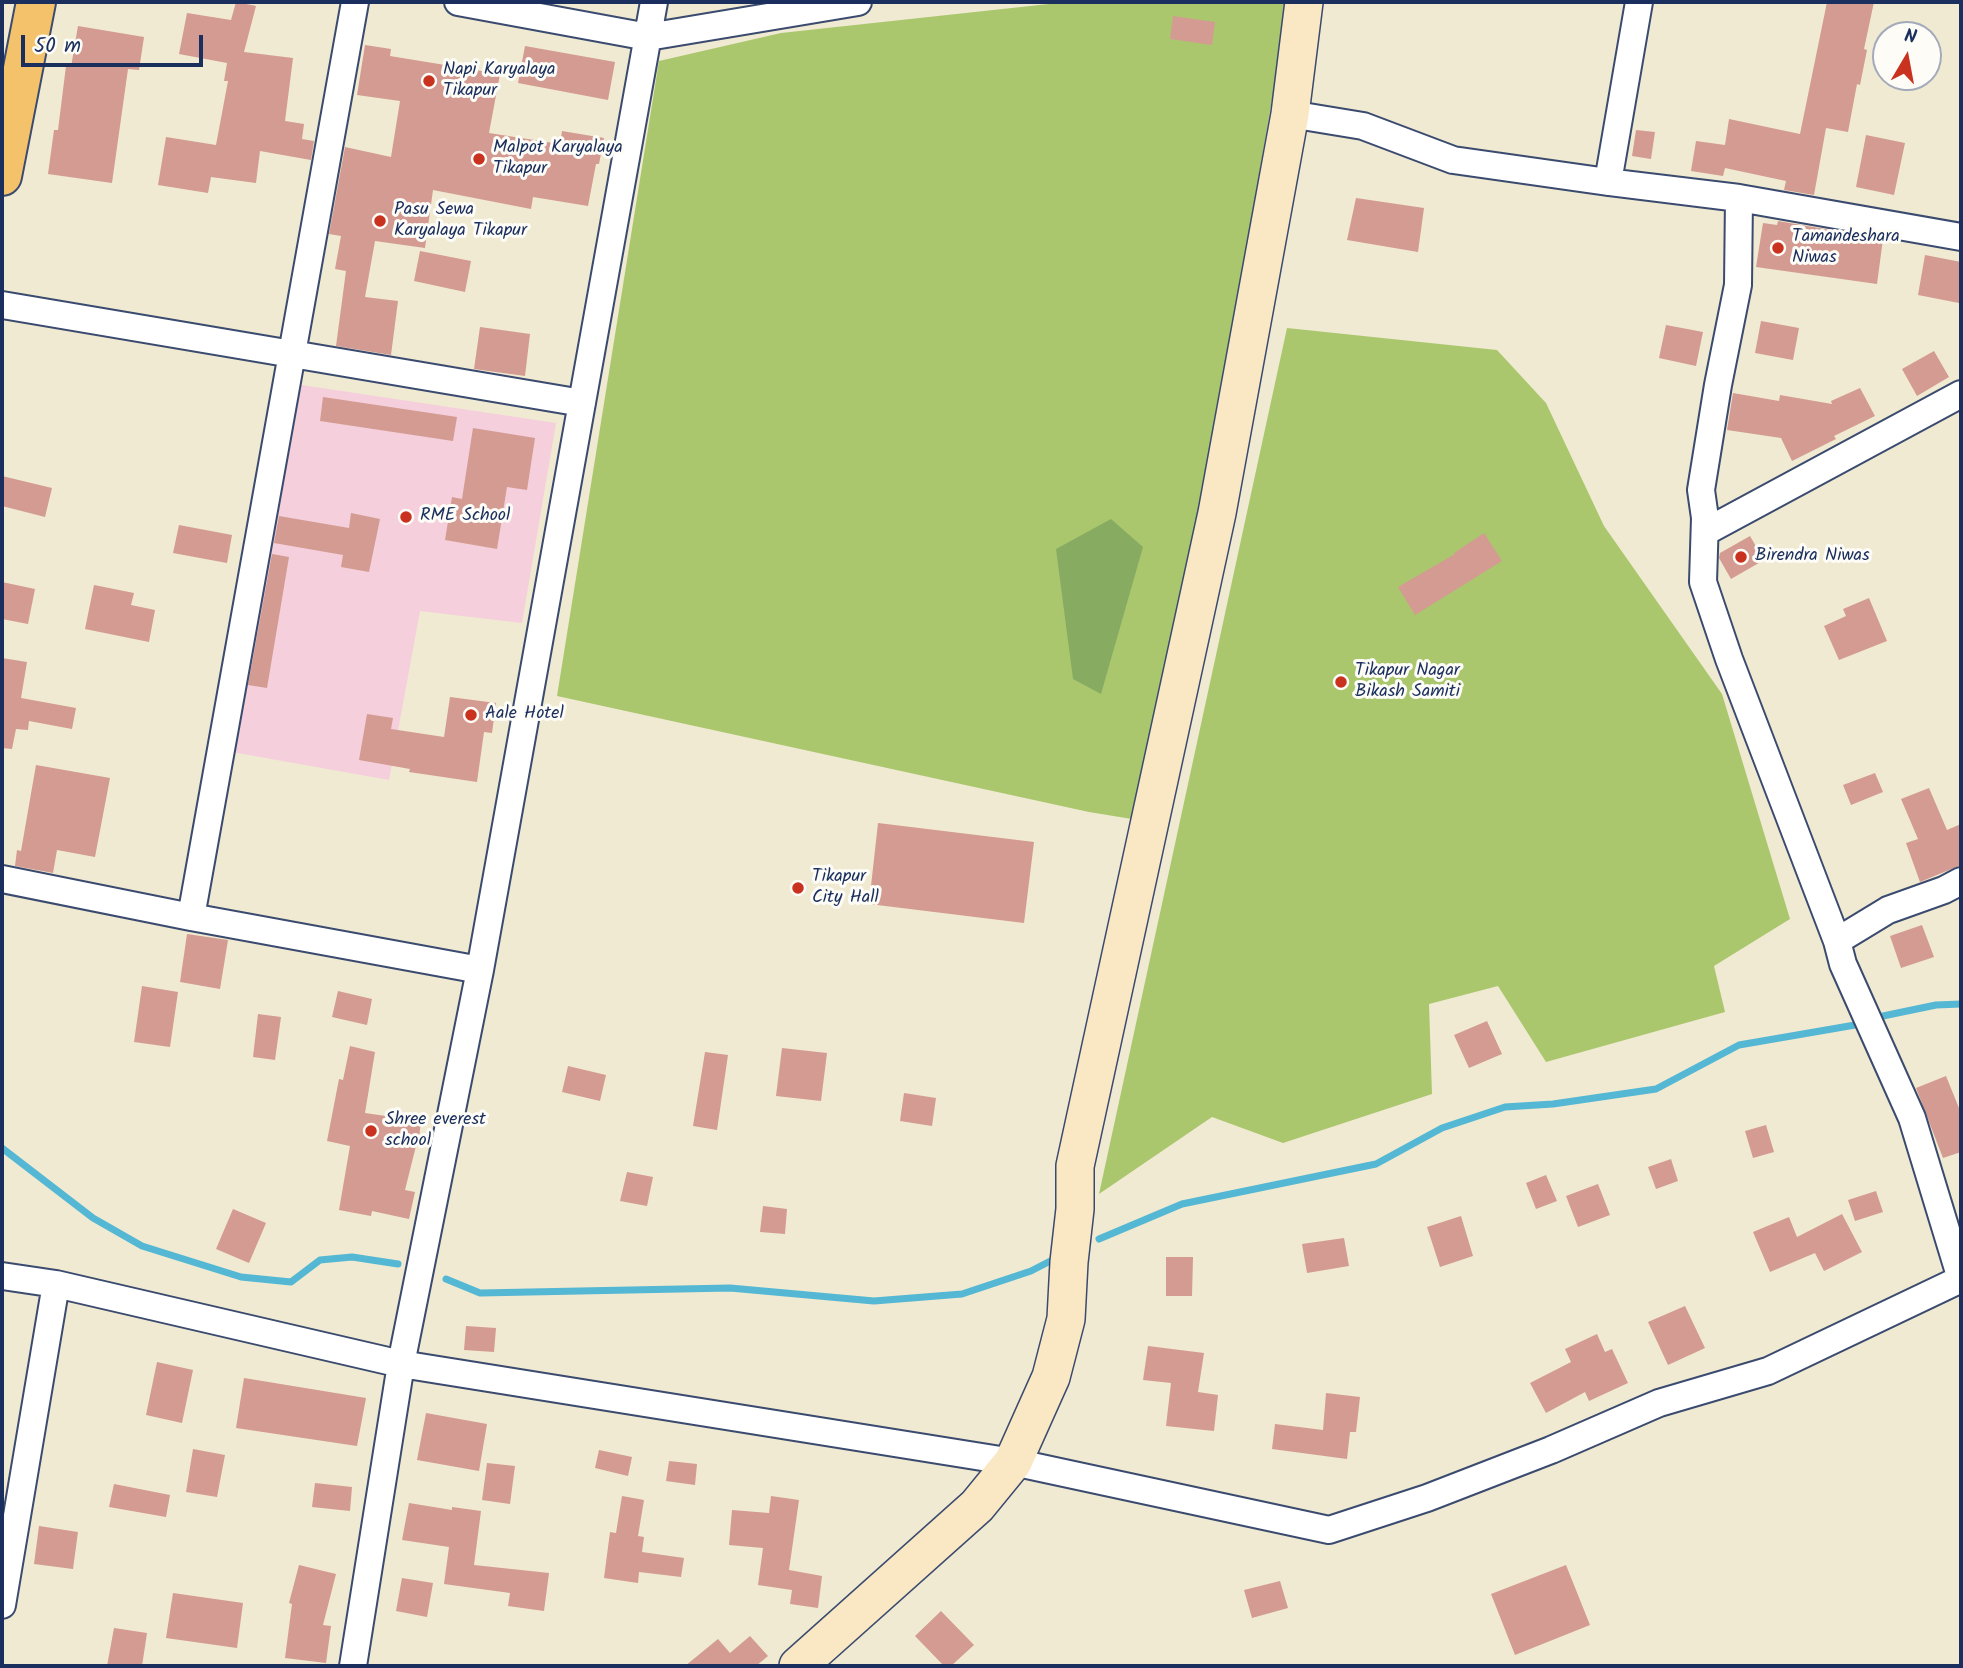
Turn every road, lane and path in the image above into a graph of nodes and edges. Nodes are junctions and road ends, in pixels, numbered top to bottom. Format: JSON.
{"nodes":[{"id":1,"x":36,"y":2,"type":"edge"},
{"id":2,"x":355,"y":2,"type":"edge"},
{"id":3,"x":458,"y":2,"type":"edge"},
{"id":4,"x":654,"y":2,"type":"edge"},
{"id":5,"x":858,"y":2,"type":"edge"},
{"id":6,"x":1304,"y":2,"type":"edge"},
{"id":7,"x":1639,"y":2,"type":"edge"},
{"id":8,"x":648,"y":37,"type":"junction"},
{"id":9,"x":1290,"y":114,"type":"junction"},
{"id":10,"x":2,"y":176,"type":"edge"},
{"id":11,"x":1608,"y":182,"type":"junction"},
{"id":12,"x":1739,"y":198,"type":"junction"},
{"id":13,"x":1961,"y":237,"type":"edge"},
{"id":14,"x":2,"y":305,"type":"edge"},
{"id":15,"x":290,"y":355,"type":"junction"},
{"id":16,"x":1961,"y":394,"type":"edge"},
{"id":17,"x":582,"y":403,"type":"junction"},
{"id":18,"x":1705,"y":532,"type":"junction"},
{"id":19,"x":2,"y":879,"type":"edge"},
{"id":20,"x":1957,"y":886,"type":"edge"},
{"id":21,"x":191,"y":917,"type":"junction"},
{"id":22,"x":1837,"y":941,"type":"junction"},
{"id":23,"x":480,"y":971,"type":"junction"},
{"id":24,"x":2,"y":1276,"type":"edge"},
{"id":25,"x":1961,"y":1279,"type":"edge"},
{"id":26,"x":56,"y":1284,"type":"junction"},
{"id":27,"x":401,"y":1364,"type":"junction"},
{"id":28,"x":1013,"y":1462,"type":"junction"},
{"id":29,"x":2,"y":1605,"type":"edge"},
{"id":30,"x":353,"y":1666,"type":"edge"},
{"id":31,"x":797,"y":1666,"type":"edge"}],
"edges":[{"from":1,"to":10,"type":"main road"},
{"from":2,"to":15,"type":"street"},
{"from":3,"to":8,"type":"street"},
{"from":4,"to":8,"type":"street"},
{"from":5,"to":8,"type":"street"},
{"from":6,"to":9,"type":"street"},
{"from":7,"to":11,"type":"street"},
{"from":8,"to":17,"type":"street"},
{"from":9,"to":11,"type":"street"},
{"from":9,"to":28,"type":"street"},
{"from":11,"to":12,"type":"street"},
{"from":12,"to":13,"type":"street"},
{"from":12,"to":18,"type":"street"},
{"from":14,"to":15,"type":"street"},
{"from":15,"to":17,"type":"street"},
{"from":15,"to":21,"type":"street"},
{"from":16,"to":18,"type":"street"},
{"from":17,"to":23,"type":"street"},
{"from":18,"to":22,"type":"street"},
{"from":19,"to":21,"type":"street"},
{"from":20,"to":22,"type":"street"},
{"from":21,"to":23,"type":"street"},
{"from":22,"to":25,"type":"street"},
{"from":23,"to":27,"type":"street"},
{"from":24,"to":26,"type":"street"},
{"from":25,"to":28,"type":"street"},
{"from":26,"to":27,"type":"street"},
{"from":26,"to":29,"type":"street"},
{"from":27,"to":28,"type":"street"},
{"from":27,"to":30,"type":"street"},
{"from":28,"to":31,"type":"street"}]}
